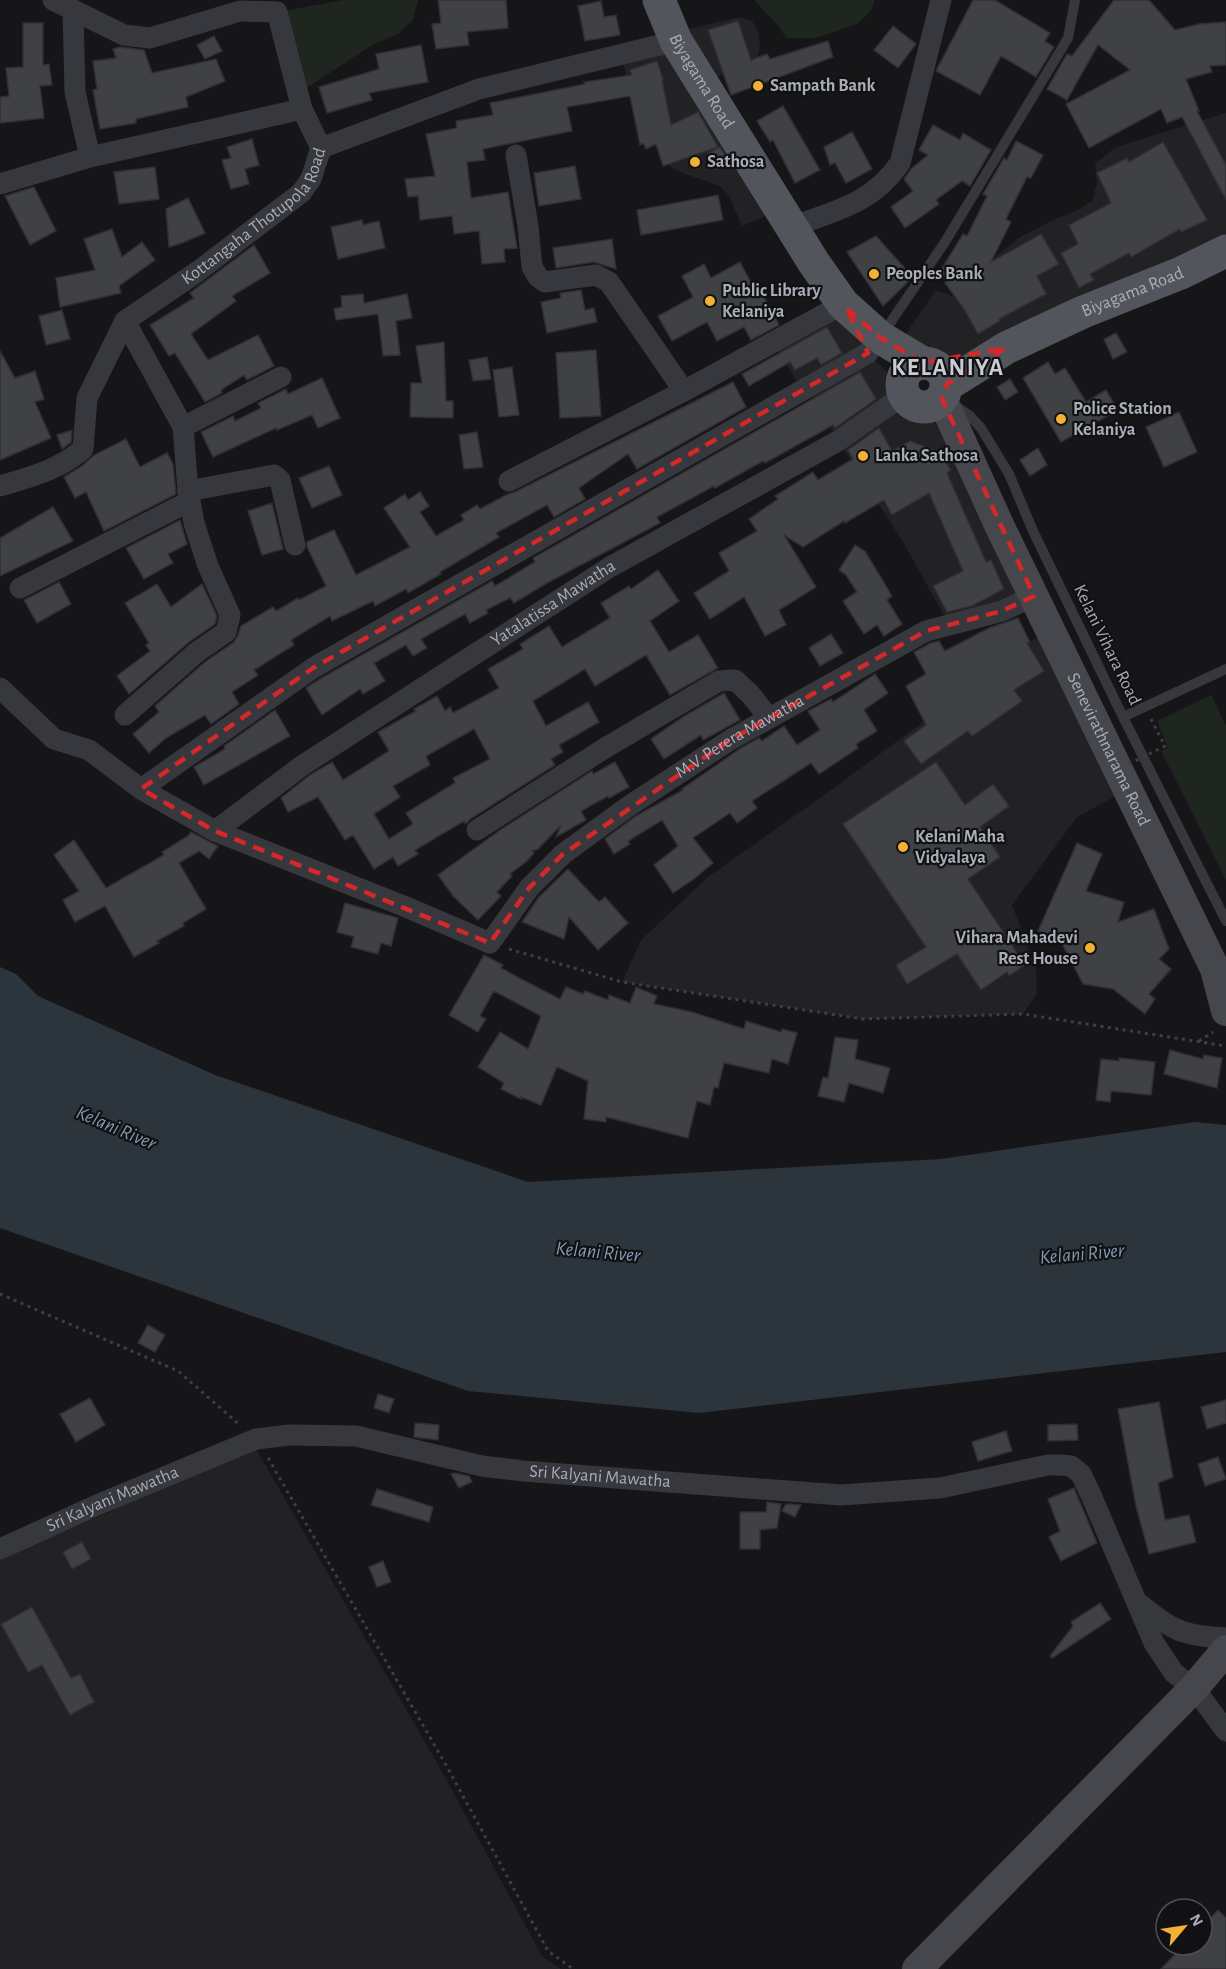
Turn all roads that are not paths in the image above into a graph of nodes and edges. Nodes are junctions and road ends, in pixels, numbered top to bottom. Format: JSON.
{"nodes":[{"id":1,"x":53,"y":0,"type":"edge"},
{"id":2,"x":659,"y":0,"type":"edge"},
{"id":3,"x":941,"y":0,"type":"edge"},
{"id":4,"x":1075,"y":0,"type":"edge"},
{"id":5,"x":275,"y":6,"type":"edge"},
{"id":6,"x":73,"y":11,"type":"junction"},
{"id":7,"x":676,"y":40,"type":"junction"},
{"id":8,"x":302,"y":109,"type":"junction"},
{"id":9,"x":321,"y":148,"type":"junction"},
{"id":10,"x":516,"y":155,"type":"dead end"},
{"id":11,"x":90,"y":157,"type":"junction"},
{"id":12,"x":0,"y":184,"type":"edge"},
{"id":13,"x":792,"y":227,"type":"junction"},
{"id":14,"x":1226,"y":251,"type":"edge"},
{"id":15,"x":845,"y":306,"type":"junction"},
{"id":16,"x":125,"y":321,"type":"junction"},
{"id":17,"x":874,"y":345,"type":"junction"},
{"id":18,"x":281,"y":377,"type":"dead end"},
{"id":19,"x":927,"y":387,"type":"junction"},
{"id":20,"x":684,"y":391,"type":"junction"},
{"id":21,"x":183,"y":427,"type":"junction"},
{"id":22,"x":509,"y":481,"type":"dead end"},
{"id":23,"x":0,"y":486,"type":"edge"},
{"id":24,"x":189,"y":496,"type":"junction"},
{"id":25,"x":295,"y":545,"type":"dead end"},
{"id":26,"x":20,"y":588,"type":"dead end"},
{"id":27,"x":1034,"y":596,"type":"junction"},
{"id":28,"x":1226,"y":669,"type":"edge"},
{"id":29,"x":0,"y":688,"type":"edge"},
{"id":30,"x":125,"y":715,"type":"dead end"},
{"id":31,"x":1123,"y":717,"type":"junction"},
{"id":32,"x":769,"y":718,"type":"junction"},
{"id":33,"x":141,"y":789,"type":"junction"},
{"id":34,"x":477,"y":830,"type":"dead end"},
{"id":35,"x":215,"y":831,"type":"junction"},
{"id":36,"x":1226,"y":921,"type":"edge"},
{"id":37,"x":1222,"y":1020,"type":"edge"},
{"id":38,"x":0,"y":1549,"type":"edge"},
{"id":39,"x":1137,"y":1602,"type":"junction"},
{"id":40,"x":1226,"y":1638,"type":"edge"},
{"id":41,"x":1226,"y":1650,"type":"edge"},
{"id":42,"x":1194,"y":1688,"type":"junction"},
{"id":43,"x":1226,"y":1731,"type":"edge"},
{"id":44,"x":916,"y":1969,"type":"edge"}],
"edges":[{"from":1,"to":6,"type":"street"},
{"from":2,"to":7,"type":"main road","name":"Biyagama Road"},
{"from":3,"to":13,"type":"street"},
{"from":4,"to":17,"type":"lane"},
{"from":5,"to":6,"type":"street"},
{"from":5,"to":8,"type":"street"},
{"from":6,"to":11,"type":"street"},
{"from":7,"to":9,"type":"street","name":"Kottangaha Thotupola Road"},
{"from":7,"to":13,"type":"main road","name":"Biyagama Road"},
{"from":8,"to":9,"type":"street"},
{"from":8,"to":11,"type":"street"},
{"from":9,"to":16,"type":"street","name":"Kottangaha Thotupola Road"},
{"from":10,"to":20,"type":"street"},
{"from":11,"to":12,"type":"street"},
{"from":13,"to":15,"type":"main road","name":"Biyagama Road"},
{"from":14,"to":19,"type":"main road","name":"Biyagama Road"},
{"from":15,"to":17,"type":"main road","name":"Biyagama Road"},
{"from":15,"to":20,"type":"street"},
{"from":16,"to":21,"type":"street"},
{"from":16,"to":23,"type":"street"},
{"from":17,"to":19,"type":"main road","name":"Biyagama Road"},
{"from":17,"to":33,"type":"street"},
{"from":18,"to":21,"type":"street"},
{"from":19,"to":27,"type":"street","name":"Senevirathnarama Road"},
{"from":19,"to":31,"type":"lane","name":"Kelani Vihara Road"},
{"from":19,"to":35,"type":"street","name":"Yatalatissa Mawatha"},
{"from":20,"to":22,"type":"street"},
{"from":21,"to":24,"type":"street"},
{"from":24,"to":25,"type":"street"},
{"from":24,"to":26,"type":"street"},
{"from":24,"to":30,"type":"street"},
{"from":27,"to":32,"type":"street","name":"M.V. Perera Mawatha"},
{"from":27,"to":37,"type":"street","name":"Senevirathnarama Road"},
{"from":28,"to":31,"type":"lane"},
{"from":29,"to":33,"type":"street"},
{"from":31,"to":36,"type":"lane","name":"Kelani Vihara Road"},
{"from":32,"to":34,"type":"street"},
{"from":32,"to":35,"type":"street","name":"M.V. Perera Mawatha"},
{"from":33,"to":35,"type":"street"},
{"from":38,"to":39,"type":"street","name":"Sri Kalyani Mawatha"},
{"from":39,"to":40,"type":"street","name":"Sri Kalyani Mawatha"},
{"from":39,"to":42,"type":"street","name":"Sri Kalyani Mawatha"},
{"from":41,"to":42,"type":"street"},
{"from":42,"to":43,"type":"street","name":"Sri Kalyani Mawatha"},
{"from":42,"to":44,"type":"street"}]}
